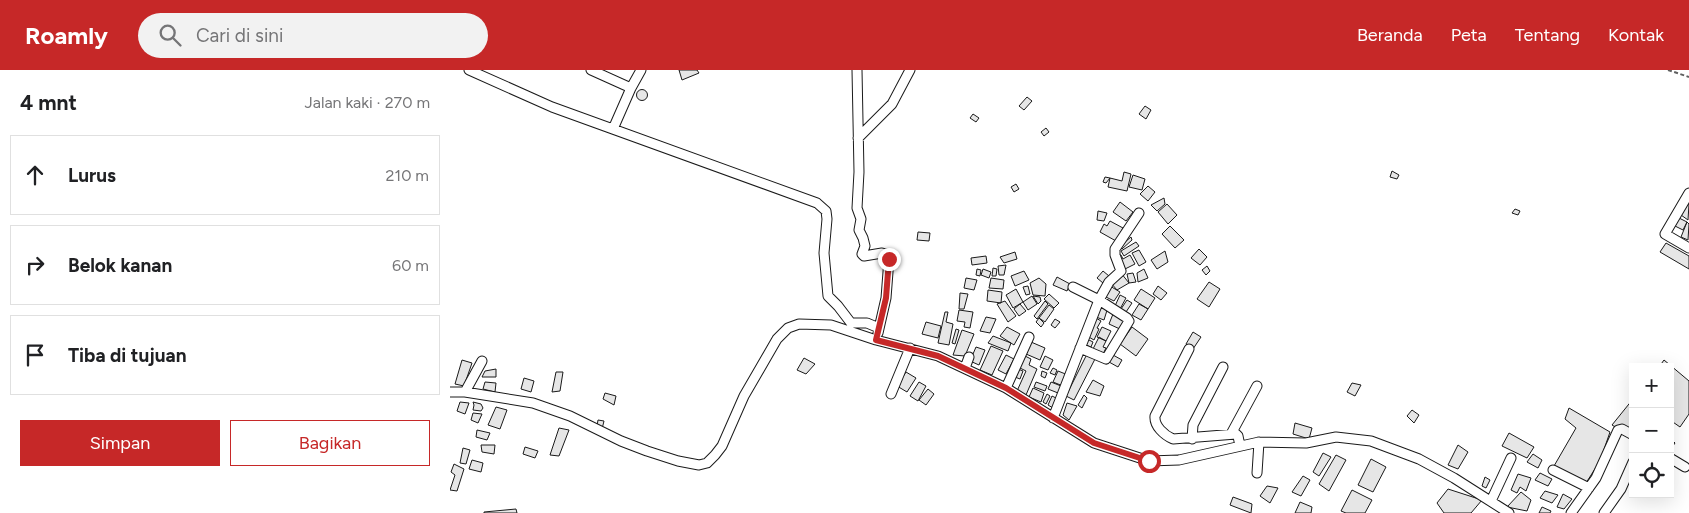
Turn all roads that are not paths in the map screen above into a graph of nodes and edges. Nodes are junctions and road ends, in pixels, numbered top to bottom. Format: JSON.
{"nodes":[{"id":1,"x":469,"y":70,"type":"edge"},
{"id":2,"x":591,"y":70,"type":"edge"},
{"id":3,"x":641,"y":70,"type":"edge"},
{"id":4,"x":857,"y":70,"type":"edge"},
{"id":5,"x":910,"y":70,"type":"edge"},
{"id":6,"x":631,"y":88,"type":"junction"},
{"id":7,"x":614,"y":129,"type":"junction"},
{"id":8,"x":858,"y":138,"type":"junction"},
{"id":9,"x":1689,"y":195,"type":"edge"},
{"id":10,"x":1139,"y":213,"type":"dead end"},
{"id":11,"x":1689,"y":248,"type":"edge"},
{"id":12,"x":1073,"y":288,"type":"dead end"},
{"id":13,"x":1099,"y":300,"type":"junction"},
{"id":14,"x":879,"y":328,"type":"junction"},
{"id":15,"x":1028,"y":338,"type":"dead end"},
{"id":16,"x":876,"y":340,"type":"junction"},
{"id":17,"x":910,"y":348,"type":"junction"},
{"id":18,"x":1080,"y":348,"type":"junction"},
{"id":19,"x":1190,"y":349,"type":"dead end"},
{"id":20,"x":969,"y":357,"type":"dead end"},
{"id":21,"x":482,"y":361,"type":"dead end"},
{"id":22,"x":965,"y":368,"type":"junction"},
{"id":23,"x":1223,"y":368,"type":"dead end"},
{"id":24,"x":1257,"y":386,"type":"dead end"},
{"id":25,"x":1006,"y":388,"type":"junction"},
{"id":26,"x":450,"y":392,"type":"edge"},
{"id":27,"x":465,"y":392,"type":"junction"},
{"id":28,"x":892,"y":394,"type":"dead end"},
{"id":29,"x":1053,"y":418,"type":"junction"},
{"id":30,"x":1629,"y":433,"type":"edge"},
{"id":31,"x":1231,"y":434,"type":"junction"},
{"id":32,"x":1192,"y":439,"type":"junction"},
{"id":33,"x":1259,"y":442,"type":"junction"},
{"id":34,"x":1240,"y":446,"type":"junction"},
{"id":35,"x":1511,"y":458,"type":"dead end"},
{"id":36,"x":1674,"y":461,"type":"edge"},
{"id":37,"x":1684,"y":467,"type":"dead end"},
{"id":38,"x":1554,"y":470,"type":"dead end"},
{"id":39,"x":1629,"y":471,"type":"edge"},
{"id":40,"x":1257,"y":473,"type":"dead end"},
{"id":41,"x":1589,"y":488,"type":"junction"},
{"id":42,"x":1491,"y":501,"type":"junction"},
{"id":43,"x":1509,"y":513,"type":"edge"},
{"id":44,"x":1571,"y":513,"type":"edge"},
{"id":45,"x":1604,"y":513,"type":"edge"}],
"edges":[{"from":1,"to":7,"type":"street"},
{"from":2,"to":6,"type":"street"},
{"from":3,"to":6,"type":"street"},
{"from":4,"to":8,"type":"street"},
{"from":5,"to":8,"type":"street"},
{"from":6,"to":7,"type":"street"},
{"from":7,"to":14,"type":"street"},
{"from":8,"to":14,"type":"street"},
{"from":9,"to":11,"type":"street"},
{"from":10,"to":13,"type":"street"},
{"from":12,"to":13,"type":"street"},
{"from":13,"to":18,"type":"street"},
{"from":13,"to":18,"type":"street"},
{"from":14,"to":16,"type":"street"},
{"from":15,"to":25,"type":"street"},
{"from":16,"to":17,"type":"street"},
{"from":16,"to":27,"type":"street"},
{"from":17,"to":22,"type":"street"},
{"from":17,"to":28,"type":"street"},
{"from":18,"to":29,"type":"street"},
{"from":19,"to":32,"type":"street"},
{"from":20,"to":22,"type":"street"},
{"from":21,"to":27,"type":"street"},
{"from":22,"to":25,"type":"street"},
{"from":23,"to":32,"type":"street"},
{"from":24,"to":31,"type":"street"},
{"from":25,"to":29,"type":"street"},
{"from":26,"to":27,"type":"street"},
{"from":29,"to":34,"type":"street"},
{"from":30,"to":41,"type":"street"},
{"from":31,"to":32,"type":"street"},
{"from":31,"to":34,"type":"street"},
{"from":33,"to":34,"type":"street"},
{"from":33,"to":40,"type":"street"},
{"from":33,"to":42,"type":"street"},
{"from":35,"to":42,"type":"street"},
{"from":36,"to":37,"type":"street"},
{"from":38,"to":41,"type":"street"},
{"from":39,"to":45,"type":"street"},
{"from":41,"to":44,"type":"street"},
{"from":42,"to":43,"type":"street"}]}
